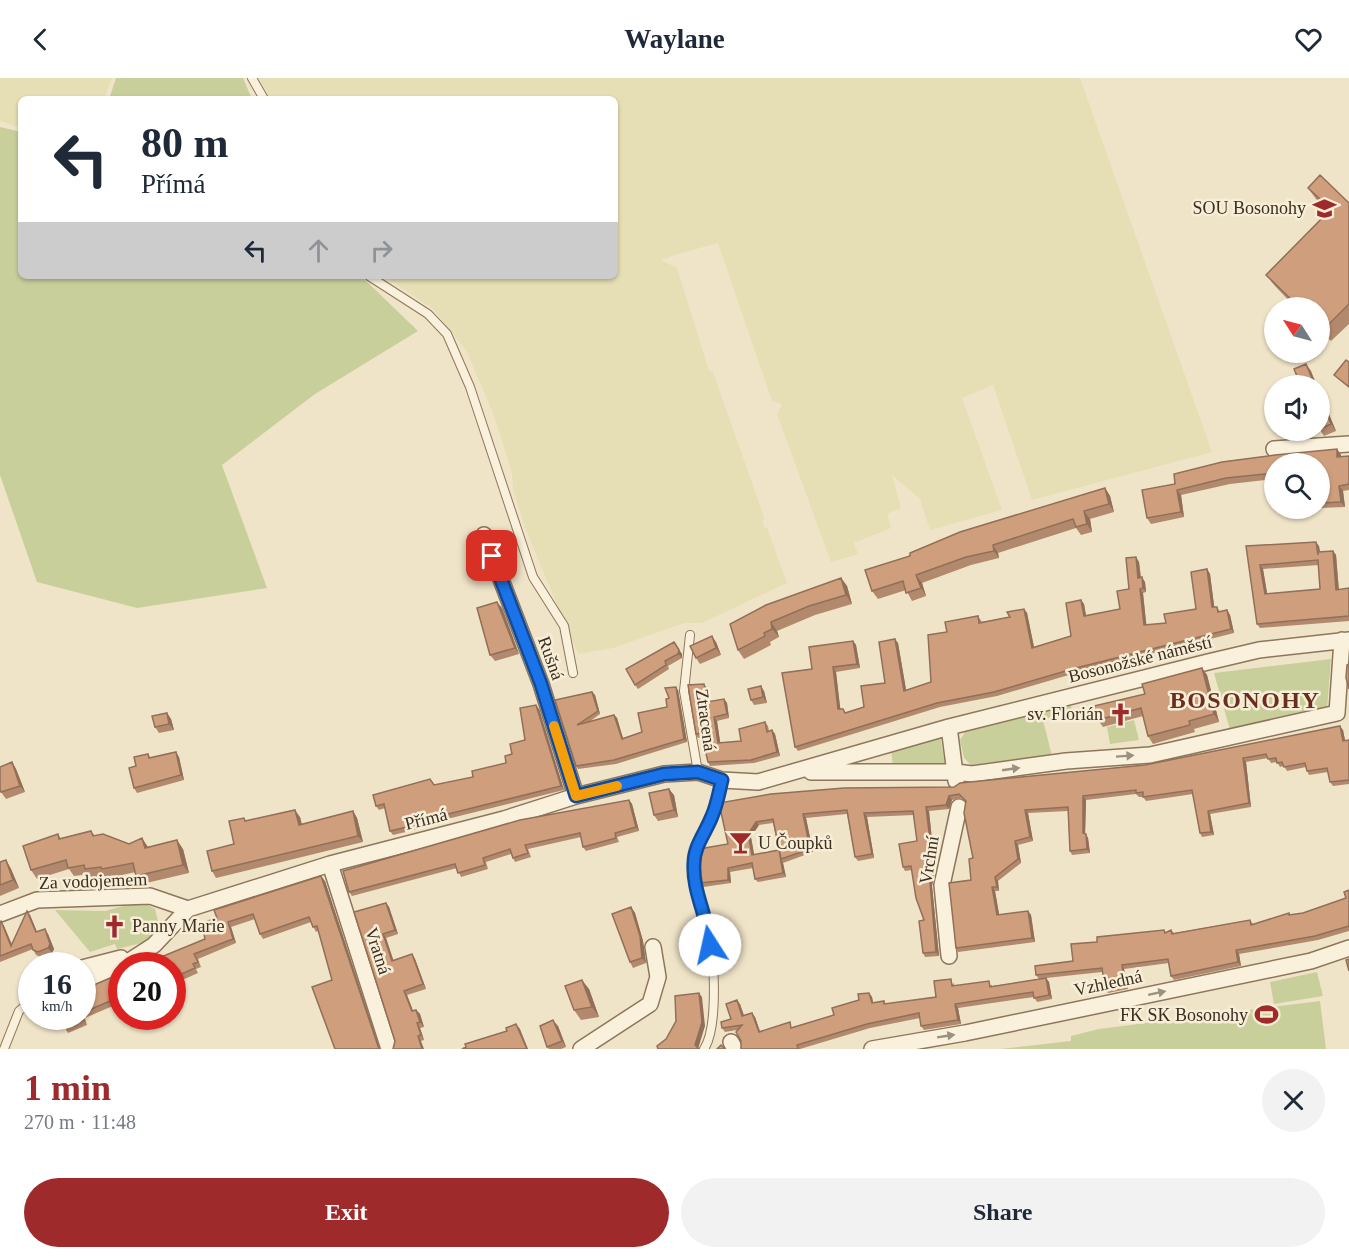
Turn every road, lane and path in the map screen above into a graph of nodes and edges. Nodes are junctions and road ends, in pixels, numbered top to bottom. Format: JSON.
{"nodes":[{"id":1,"x":252,"y":78,"type":"edge"},
{"id":2,"x":262,"y":96,"type":"edge"},
{"id":3,"x":374,"y":279,"type":"edge"},
{"id":4,"x":1349,"y":444,"type":"edge"},
{"id":5,"x":1274,"y":449,"type":"dead end"},
{"id":6,"x":484,"y":535,"type":"dead end"},
{"id":7,"x":690,"y":635,"type":"dead end"},
{"id":8,"x":1346,"y":640,"type":"edge"},
{"id":9,"x":573,"y":673,"type":"dead end"},
{"id":10,"x":949,"y":727,"type":"junction"},
{"id":11,"x":799,"y":771,"type":"junction"},
{"id":12,"x":698,"y":772,"type":"junction"},
{"id":13,"x":956,"y":777,"type":"junction"},
{"id":14,"x":722,"y":780,"type":"junction"},
{"id":15,"x":576,"y":796,"type":"junction"},
{"id":16,"x":959,"y":807,"type":"dead end"},
{"id":17,"x":330,"y":864,"type":"junction"},
{"id":18,"x":188,"y":909,"type":"junction"},
{"id":19,"x":0,"y":914,"type":"edge"},
{"id":20,"x":154,"y":945,"type":"junction"},
{"id":21,"x":652,"y":947,"type":"dead end"},
{"id":22,"x":1349,"y":948,"type":"edge"},
{"id":23,"x":949,"y":956,"type":"dead end"},
{"id":24,"x":96,"y":964,"type":"edge"},
{"id":25,"x":96,"y":977,"type":"edge"},
{"id":26,"x":18,"y":1014,"type":"edge"},
{"id":27,"x":4,"y":1049,"type":"edge"},
{"id":28,"x":389,"y":1049,"type":"edge"},
{"id":29,"x":581,"y":1049,"type":"edge"},
{"id":30,"x":704,"y":1049,"type":"edge"},
{"id":31,"x":873,"y":1049,"type":"edge"}],
"edges":[{"from":1,"to":2,"type":"lane"},
{"from":3,"to":9,"type":"lane"},
{"from":4,"to":5,"type":"street"},
{"from":6,"to":15,"type":"street","name":"Rušná"},
{"from":7,"to":12,"type":"lane","name":"Ztracená"},
{"from":8,"to":10,"type":"street","name":"Bosonožské náměstí"},
{"from":13,"to":8,"type":"street","name":"Bosonožské náměstí","one_way":true},
{"from":10,"to":11,"type":"street","name":"Bosonožské náměstí"},
{"from":10,"to":13,"type":"street"},
{"from":11,"to":13,"type":"street","name":"Bosonožské náměstí"},
{"from":11,"to":14,"type":"street","name":"Bosonožské náměstí"},
{"from":12,"to":14,"type":"street","name":"Přímá"},
{"from":12,"to":15,"type":"street","name":"Přímá"},
{"from":14,"to":30,"type":"lane"},
{"from":15,"to":17,"type":"street","name":"Přímá"},
{"from":16,"to":23,"type":"street","name":"Vrchní"},
{"from":17,"to":18,"type":"street","name":"Přímá"},
{"from":17,"to":28,"type":"street","name":"Vratná"},
{"from":18,"to":19,"type":"street","name":"Za vodojemem"},
{"from":18,"to":20,"type":"street","name":"Přímá"},
{"from":20,"to":24,"type":"street","name":"Přímá"},
{"from":20,"to":25,"type":"street","name":"Přímá"},
{"from":21,"to":29,"type":"street"},
{"from":31,"to":22,"type":"street","name":"Vzhledná","one_way":true},
{"from":26,"to":27,"type":"lane"}]}
